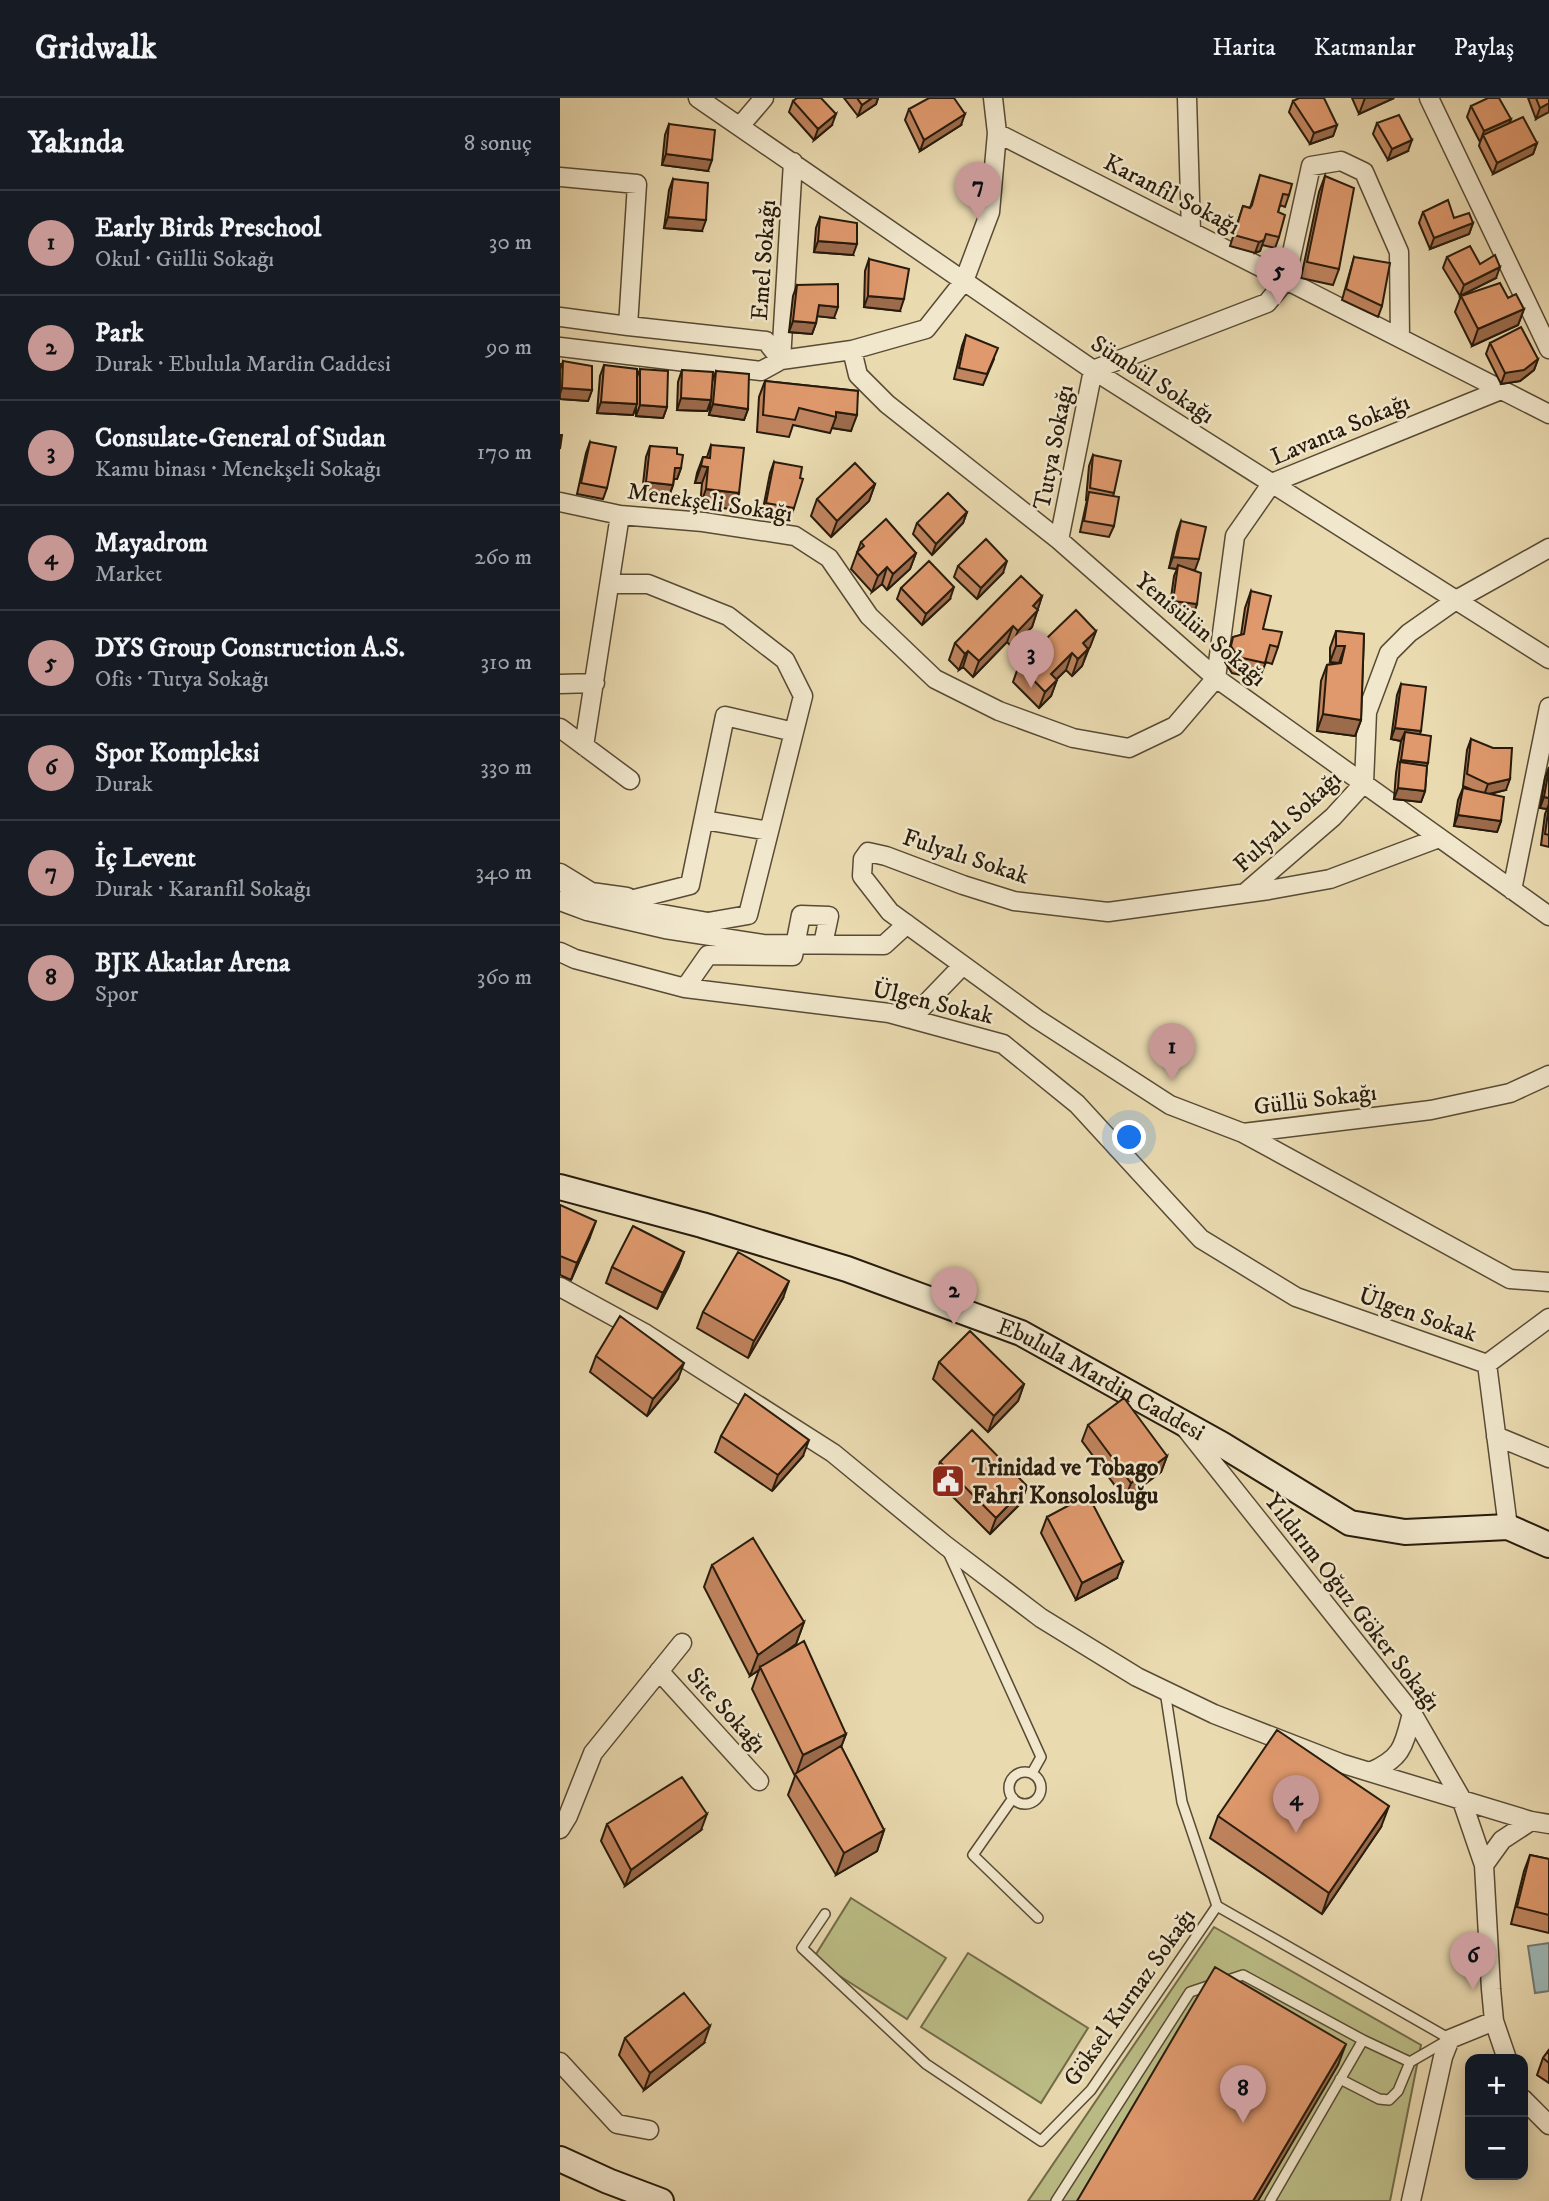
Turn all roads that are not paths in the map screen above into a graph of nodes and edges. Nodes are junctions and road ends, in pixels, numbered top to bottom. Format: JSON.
{"nodes":[{"id":1,"x":698,"y":98,"type":"edge"},
{"id":2,"x":764,"y":98,"type":"edge"},
{"id":3,"x":993,"y":98,"type":"edge"},
{"id":4,"x":1187,"y":98,"type":"edge"},
{"id":5,"x":1429,"y":98,"type":"edge"},
{"id":6,"x":740,"y":126,"type":"junction"},
{"id":7,"x":996,"y":133,"type":"junction"},
{"id":8,"x":793,"y":162,"type":"junction"},
{"id":9,"x":560,"y":177,"type":"edge"},
{"id":10,"x":1191,"y":231,"type":"junction"},
{"id":11,"x":1286,"y":280,"type":"junction"},
{"id":12,"x":964,"y":281,"type":"junction"},
{"id":13,"x":560,"y":317,"type":"edge"},
{"id":14,"x":628,"y":326,"type":"junction"},
{"id":15,"x":1400,"y":338,"type":"junction"},
{"id":16,"x":560,"y":347,"type":"edge"},
{"id":17,"x":1549,"y":348,"type":"edge"},
{"id":18,"x":852,"y":350,"type":"junction"},
{"id":19,"x":781,"y":360,"type":"junction"},
{"id":20,"x":1093,"y":370,"type":"junction"},
{"id":21,"x":1501,"y":390,"type":"junction"},
{"id":22,"x":1549,"y":414,"type":"edge"},
{"id":23,"x":1272,"y":483,"type":"junction"},
{"id":24,"x":560,"y":502,"type":"edge"},
{"id":25,"x":620,"y":515,"type":"junction"},
{"id":26,"x":1059,"y":540,"type":"junction"},
{"id":27,"x":1549,"y":548,"type":"edge"},
{"id":28,"x":610,"y":584,"type":"junction"},
{"id":29,"x":1455,"y":600,"type":"junction"},
{"id":30,"x":1549,"y":659,"type":"edge"},
{"id":31,"x":1216,"y":678,"type":"junction"},
{"id":32,"x":594,"y":683,"type":"junction"},
{"id":33,"x":560,"y":684,"type":"edge"},
{"id":34,"x":1549,"y":707,"type":"edge"},
{"id":35,"x":560,"y":728,"type":"edge"},
{"id":36,"x":794,"y":732,"type":"junction"},
{"id":37,"x":584,"y":746,"type":"junction"},
{"id":38,"x":630,"y":780,"type":"dead end"},
{"id":39,"x":1364,"y":783,"type":"junction"},
{"id":40,"x":704,"y":820,"type":"junction"},
{"id":41,"x":769,"y":831,"type":"junction"},
{"id":42,"x":1439,"y":838,"type":"junction"},
{"id":43,"x":560,"y":874,"type":"edge"},
{"id":44,"x":1512,"y":890,"type":"junction"},
{"id":45,"x":1245,"y":893,"type":"junction"},
{"id":46,"x":637,"y":898,"type":"junction"},
{"id":47,"x":560,"y":901,"type":"edge"},
{"id":48,"x":611,"y":905,"type":"junction"},
{"id":49,"x":587,"y":911,"type":"junction"},
{"id":50,"x":890,"y":912,"type":"joint"},
{"id":51,"x":1549,"y":916,"type":"edge"},
{"id":52,"x":907,"y":924,"type":"junction"},
{"id":53,"x":795,"y":944,"type":"junction"},
{"id":54,"x":823,"y":944,"type":"junction"},
{"id":55,"x":560,"y":952,"type":"edge"},
{"id":56,"x":963,"y":965,"type":"junction"},
{"id":57,"x":685,"y":988,"type":"junction"},
{"id":58,"x":911,"y":1019,"type":"junction"},
{"id":59,"x":1549,"y":1074,"type":"edge"},
{"id":60,"x":1549,"y":1084,"type":"edge"},
{"id":61,"x":1510,"y":1093,"type":"junction"},
{"id":62,"x":1243,"y":1133,"type":"junction"},
{"id":63,"x":560,"y":1187,"type":"edge"},
{"id":64,"x":1549,"y":1282,"type":"edge"},
{"id":65,"x":560,"y":1287,"type":"edge"},
{"id":66,"x":1549,"y":1318,"type":"edge"},
{"id":67,"x":1487,"y":1364,"type":"junction"},
{"id":68,"x":1179,"y":1421,"type":"junction"},
{"id":69,"x":1496,"y":1436,"type":"junction"},
{"id":70,"x":1549,"y":1458,"type":"edge"},
{"id":71,"x":1508,"y":1527,"type":"junction"},
{"id":72,"x":945,"y":1545,"type":"junction"},
{"id":73,"x":1549,"y":1545,"type":"edge"},
{"id":74,"x":682,"y":1643,"type":"dead end"},
{"id":75,"x":659,"y":1671,"type":"junction"},
{"id":76,"x":1165,"y":1691,"type":"junction"},
{"id":77,"x":1412,"y":1713,"type":"junction"},
{"id":78,"x":1370,"y":1772,"type":"junction"},
{"id":79,"x":1032,"y":1773,"type":"junction"},
{"id":80,"x":759,"y":1781,"type":"dead end"},
{"id":81,"x":1013,"y":1798,"type":"junction"},
{"id":82,"x":1461,"y":1798,"type":"junction"},
{"id":83,"x":1540,"y":1822,"type":"edge"},
{"id":84,"x":560,"y":1829,"type":"edge"},
{"id":85,"x":1484,"y":1865,"type":"junction"},
{"id":86,"x":1217,"y":1906,"type":"junction"},
{"id":87,"x":825,"y":1914,"type":"dead end"},
{"id":88,"x":1038,"y":1918,"type":"dead end"},
{"id":89,"x":1494,"y":2021,"type":"junction"},
{"id":90,"x":1450,"y":2039,"type":"junction"},
{"id":91,"x":1363,"y":2040,"type":"junction"},
{"id":92,"x":1505,"y":2054,"type":"edge"},
{"id":93,"x":560,"y":2062,"type":"edge"},
{"id":94,"x":1410,"y":2062,"type":"junction"},
{"id":95,"x":1340,"y":2079,"type":"junction"},
{"id":96,"x":1528,"y":2104,"type":"edge"},
{"id":97,"x":1549,"y":2125,"type":"edge"},
{"id":98,"x":649,"y":2130,"type":"dead end"},
{"id":99,"x":560,"y":2159,"type":"edge"},
{"id":100,"x":661,"y":2201,"type":"edge"},
{"id":101,"x":1056,"y":2201,"type":"edge"},
{"id":102,"x":1270,"y":2201,"type":"edge"},
{"id":103,"x":1411,"y":2201,"type":"edge"}],
"edges":[{"from":1,"to":6,"type":"street","name":"Sümbül Sokağı"},
{"from":2,"to":6,"type":"street"},
{"from":3,"to":7,"type":"street"},
{"from":4,"to":10,"type":"street"},
{"from":5,"to":17,"type":"street"},
{"from":6,"to":8,"type":"street","name":"Sümbül Sokağı"},
{"from":7,"to":10,"type":"street","name":"Karanfil Sokağı"},
{"from":7,"to":12,"type":"street"},
{"from":8,"to":12,"type":"street","name":"Sümbül Sokağı"},
{"from":8,"to":19,"type":"street","name":"Emel Sokağı"},
{"from":9,"to":14,"type":"street"},
{"from":10,"to":11,"type":"street","name":"Karanfil Sokağı"},
{"from":11,"to":15,"type":"street","name":"Karanfil Sokağı"},
{"from":11,"to":15,"type":"street"},
{"from":11,"to":20,"type":"street","name":"Tutya Sokağı"},
{"from":12,"to":18,"type":"street"},
{"from":12,"to":20,"type":"street","name":"Sümbül Sokağı"},
{"from":13,"to":14,"type":"street"},
{"from":14,"to":19,"type":"street"},
{"from":15,"to":21,"type":"street","name":"Karanfil Sokağı"},
{"from":16,"to":19,"type":"street"},
{"from":18,"to":19,"type":"street"},
{"from":18,"to":26,"type":"street","name":"Yenisülün Sokağı"},
{"from":20,"to":23,"type":"street","name":"Sümbül Sokağı"},
{"from":20,"to":26,"type":"street","name":"Tutya Sokağı"},
{"from":21,"to":22,"type":"street","name":"Karanfil Sokağı"},
{"from":21,"to":23,"type":"street","name":"Lavanta Sokağı"},
{"from":23,"to":29,"type":"street","name":"Sümbül Sokağı"},
{"from":23,"to":31,"type":"street","name":"Lavanta Sokağı"},
{"from":24,"to":25,"type":"street","name":"Menekşeli Sokağı"},
{"from":25,"to":28,"type":"street"},
{"from":25,"to":31,"type":"street","name":"Menekşeli Sokağı"},
{"from":26,"to":31,"type":"street","name":"Yenisülün Sokağı"},
{"from":27,"to":29,"type":"street","name":"Fulyalı Sokağı"},
{"from":28,"to":32,"type":"street"},
{"from":28,"to":36,"type":"street"},
{"from":29,"to":30,"type":"street","name":"Sümbül Sokağı"},
{"from":29,"to":39,"type":"street","name":"Fulyalı Sokağı"},
{"from":31,"to":39,"type":"street","name":"Yenisülün Sokağı"},
{"from":32,"to":33,"type":"street"},
{"from":32,"to":37,"type":"street"},
{"from":34,"to":44,"type":"street"},
{"from":35,"to":37,"type":"street"},
{"from":36,"to":40,"type":"street"},
{"from":36,"to":41,"type":"street"},
{"from":37,"to":38,"type":"street"},
{"from":39,"to":42,"type":"street","name":"Yenisülün Sokağı"},
{"from":39,"to":45,"type":"street","name":"Fulyalı Sokağı"},
{"from":40,"to":41,"type":"street"},
{"from":40,"to":46,"type":"street"},
{"from":41,"to":48,"type":"street"},
{"from":42,"to":44,"type":"street","name":"Yenisülün Sokağı"},
{"from":42,"to":45,"type":"street","name":"Fulyalı Sokağı"},
{"from":43,"to":46,"type":"street"},
{"from":43,"to":49,"type":"street"},
{"from":44,"to":51,"type":"street","name":"Yenisülün Sokağı"},
{"from":45,"to":50,"type":"street","name":"Fulyalı Sokak"},
{"from":46,"to":48,"type":"street"},
{"from":47,"to":49,"type":"street"},
{"from":48,"to":49,"type":"street"},
{"from":49,"to":53,"type":"street"},
{"from":50,"to":52,"type":"street","name":"Güllü Sokağı"},
{"from":52,"to":54,"type":"street"},
{"from":52,"to":56,"type":"street","name":"Güllü Sokağı"},
{"from":53,"to":54,"type":"street"},
{"from":53,"to":54,"type":"street"},
{"from":53,"to":57,"type":"street"},
{"from":55,"to":57,"type":"street","name":"Ülgen Sokak"},
{"from":56,"to":58,"type":"street"},
{"from":56,"to":62,"type":"street","name":"Güllü Sokağı"},
{"from":57,"to":58,"type":"street","name":"Ülgen Sokak"},
{"from":58,"to":67,"type":"street","name":"Ülgen Sokak"},
{"from":59,"to":61,"type":"street","name":"Güllü Sokağı"},
{"from":60,"to":61,"type":"street","name":"Güllü Sokağı"},
{"from":61,"to":62,"type":"street","name":"Güllü Sokağı"},
{"from":62,"to":64,"type":"street"},
{"from":63,"to":68,"type":"street","name":"Ebulula Mardin Caddesi"},
{"from":65,"to":72,"type":"street"},
{"from":66,"to":67,"type":"street"},
{"from":67,"to":69,"type":"street"},
{"from":68,"to":71,"type":"street","name":"Ebulula Mardin Caddesi"},
{"from":68,"to":77,"type":"street","name":"Yıldırım Oğuz Göker Sokağı"},
{"from":69,"to":70,"type":"street"},
{"from":69,"to":71,"type":"street"},
{"from":71,"to":73,"type":"street","name":"Ebulula Mardin Caddesi"},
{"from":72,"to":76,"type":"street"},
{"from":72,"to":79,"type":"lane"},
{"from":74,"to":75,"type":"street"},
{"from":75,"to":80,"type":"street","name":"Site Sokağı"},
{"from":75,"to":84,"type":"street"},
{"from":76,"to":78,"type":"street"},
{"from":76,"to":86,"type":"lane"},
{"from":77,"to":78,"type":"street"},
{"from":77,"to":82,"type":"street","name":"Yıldırım Oğuz Göker Sokağı"},
{"from":78,"to":82,"type":"street"},
{"from":79,"to":81,"type":"lane"},
{"from":79,"to":81,"type":"lane"},
{"from":81,"to":88,"type":"lane"},
{"from":82,"to":83,"type":"street"},
{"from":82,"to":85,"type":"street","name":"Yıldırım Oğuz Göker Sokağı"},
{"from":83,"to":85,"type":"street"},
{"from":85,"to":89,"type":"street","name":"Yıldırım Oğuz Göker Sokağı"},
{"from":86,"to":87,"type":"lane","name":"Göksel Kurnaz Sokağı"},
{"from":86,"to":90,"type":"lane","name":"Göksel Kurnaz Sokağı"},
{"from":89,"to":90,"type":"street"},
{"from":89,"to":92,"type":"street","name":"Yıldırım Oğuz Göker Sokağı"},
{"from":90,"to":94,"type":"lane"},
{"from":90,"to":103,"type":"street"},
{"from":91,"to":94,"type":"lane"},
{"from":91,"to":95,"type":"lane"},
{"from":91,"to":101,"type":"lane"},
{"from":93,"to":98,"type":"street"},
{"from":94,"to":95,"type":"lane"},
{"from":95,"to":102,"type":"lane"},
{"from":96,"to":97,"type":"street"},
{"from":99,"to":100,"type":"street"}]}
